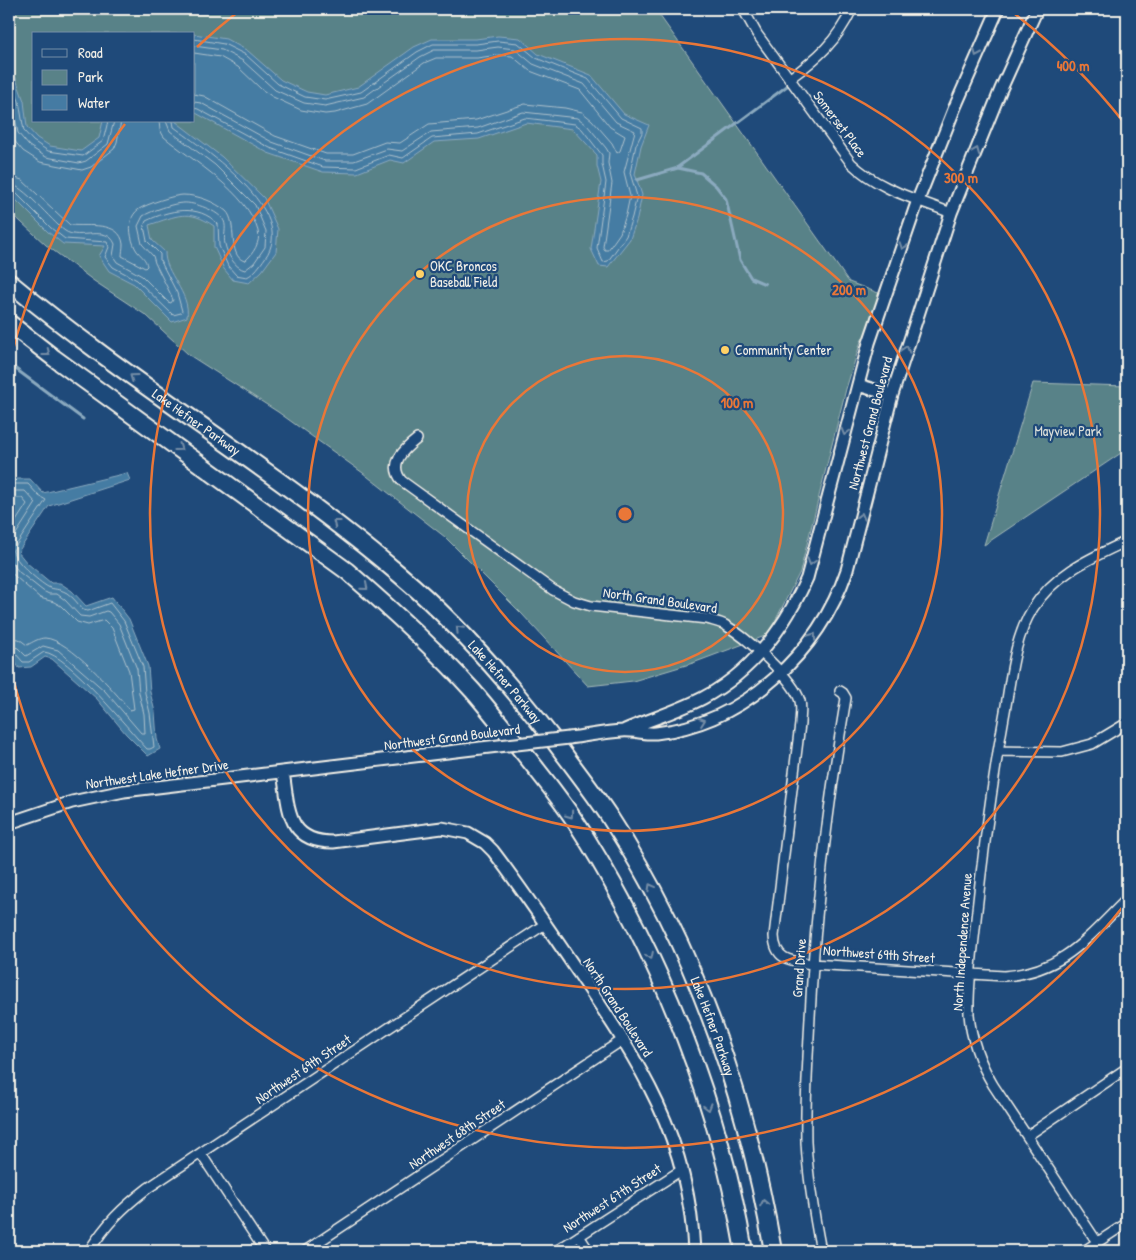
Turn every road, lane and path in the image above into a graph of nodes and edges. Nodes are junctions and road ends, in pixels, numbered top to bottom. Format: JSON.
{"nodes":[{"id":1,"x":742,"y":9,"type":"edge"},
{"id":2,"x":852,"y":9,"type":"edge"},
{"id":3,"x":998,"y":9,"type":"edge"},
{"id":4,"x":1037,"y":9,"type":"edge"},
{"id":5,"x":789,"y":78,"type":"junction"},
{"id":6,"x":918,"y":200,"type":"junction"},
{"id":7,"x":952,"y":213,"type":"junction"},
{"id":8,"x":9,"y":282,"type":"edge"},
{"id":9,"x":9,"y":322,"type":"edge"},
{"id":10,"x":858,"y":385,"type":"junction"},
{"id":11,"x":892,"y":395,"type":"junction"},
{"id":12,"x":417,"y":439,"type":"dead end"},
{"id":13,"x":1127,"y":541,"type":"edge"},
{"id":14,"x":760,"y":652,"type":"junction"},
{"id":15,"x":780,"y":672,"type":"junction"},
{"id":16,"x":840,"y":691,"type":"dead end"},
{"id":17,"x":1127,"y":723,"type":"edge"},
{"id":18,"x":624,"y":731,"type":"junction"},
{"id":19,"x":998,"y":750,"type":"junction"},
{"id":20,"x":283,"y":772,"type":"junction"},
{"id":21,"x":9,"y":823,"type":"edge"},
{"id":22,"x":1127,"y":899,"type":"edge"},
{"id":23,"x":545,"y":924,"type":"junction"},
{"id":24,"x":812,"y":964,"type":"junction"},
{"id":25,"x":971,"y":974,"type":"junction"},
{"id":26,"x":624,"y":1039,"type":"junction"},
{"id":27,"x":1127,"y":1068,"type":"edge"},
{"id":28,"x":1026,"y":1136,"type":"junction"},
{"id":29,"x":201,"y":1154,"type":"junction"},
{"id":30,"x":683,"y":1169,"type":"junction"},
{"id":31,"x":1127,"y":1223,"type":"edge"},
{"id":32,"x":579,"y":1236,"type":"junction"},
{"id":33,"x":1098,"y":1242,"type":"junction"},
{"id":34,"x":89,"y":1251,"type":"edge"},
{"id":35,"x":265,"y":1251,"type":"edge"},
{"id":36,"x":305,"y":1251,"type":"edge"},
{"id":37,"x":556,"y":1251,"type":"edge"},
{"id":38,"x":589,"y":1251,"type":"edge"},
{"id":39,"x":694,"y":1251,"type":"edge"},
{"id":40,"x":744,"y":1251,"type":"edge"},
{"id":41,"x":773,"y":1251,"type":"edge"},
{"id":42,"x":821,"y":1251,"type":"edge"},
{"id":43,"x":1084,"y":1251,"type":"edge"}],
"edges":[{"from":1,"to":5,"type":"street","name":"Somerset Place"},
{"from":2,"to":5,"type":"street"},
{"from":3,"to":6,"type":"street","name":"Northwest Grand Boulevard","one_way":true},
{"from":7,"to":4,"type":"street","name":"Northwest Grand Boulevard","one_way":true},
{"from":5,"to":6,"type":"street","name":"Somerset Place"},
{"from":6,"to":7,"type":"street","name":"Somerset Place"},
{"from":6,"to":10,"type":"street","name":"Northwest Grand Boulevard","one_way":true},
{"from":11,"to":7,"type":"street","name":"Northwest Grand Boulevard","one_way":true},
{"from":41,"to":8,"type":"highway","name":"Lake Hefner Parkway","one_way":true},
{"from":9,"to":40,"type":"highway","one_way":true},
{"from":10,"to":11,"type":"street"},
{"from":10,"to":14,"type":"street","name":"Northwest Grand Boulevard","one_way":true},
{"from":15,"to":11,"type":"street","name":"Northwest Grand Boulevard","one_way":true},
{"from":12,"to":14,"type":"street","name":"North Grand Boulevard"},
{"from":13,"to":19,"type":"street","name":"North Independence Avenue"},
{"from":14,"to":15,"type":"street","name":"North Grand Boulevard"},
{"from":14,"to":18,"type":"street","name":"Northwest Grand Boulevard"},
{"from":18,"to":15,"type":"street","name":"Northwest Grand Boulevard","one_way":true},
{"from":15,"to":24,"type":"street","name":"North Grand Boulevard"},
{"from":16,"to":24,"type":"street","name":"Grand Drive"},
{"from":17,"to":19,"type":"street"},
{"from":18,"to":20,"type":"street","name":"Northwest Grand Boulevard","bridge":true},
{"from":19,"to":25,"type":"street","name":"North Independence Avenue"},
{"from":20,"to":21,"type":"street","name":"Northwest Lake Hefner Drive"},
{"from":20,"to":23,"type":"street","name":"North Grand Boulevard"},
{"from":22,"to":25,"type":"street","name":"Northwest 69th Street"},
{"from":23,"to":26,"type":"street","name":"North Grand Boulevard"},
{"from":23,"to":29,"type":"street","name":"Northwest 69th Street"},
{"from":24,"to":25,"type":"street","name":"Northwest 69th Street"},
{"from":24,"to":42,"type":"street","name":"Grand Drive"},
{"from":25,"to":28,"type":"street","name":"North Independence Avenue"},
{"from":26,"to":30,"type":"street","name":"North Grand Boulevard"},
{"from":26,"to":36,"type":"street","name":"Northwest 68th Street"},
{"from":27,"to":28,"type":"street"},
{"from":28,"to":33,"type":"street","name":"North Independence Avenue"},
{"from":29,"to":34,"type":"street","name":"Northwest 69th Street"},
{"from":29,"to":35,"type":"street"},
{"from":30,"to":32,"type":"street","name":"Northwest 67th Street"},
{"from":30,"to":39,"type":"street","name":"North Grand Boulevard"},
{"from":31,"to":33,"type":"street"},
{"from":32,"to":37,"type":"street","name":"Northwest 67th Street"},
{"from":32,"to":38,"type":"street"},
{"from":33,"to":43,"type":"street"}]}
